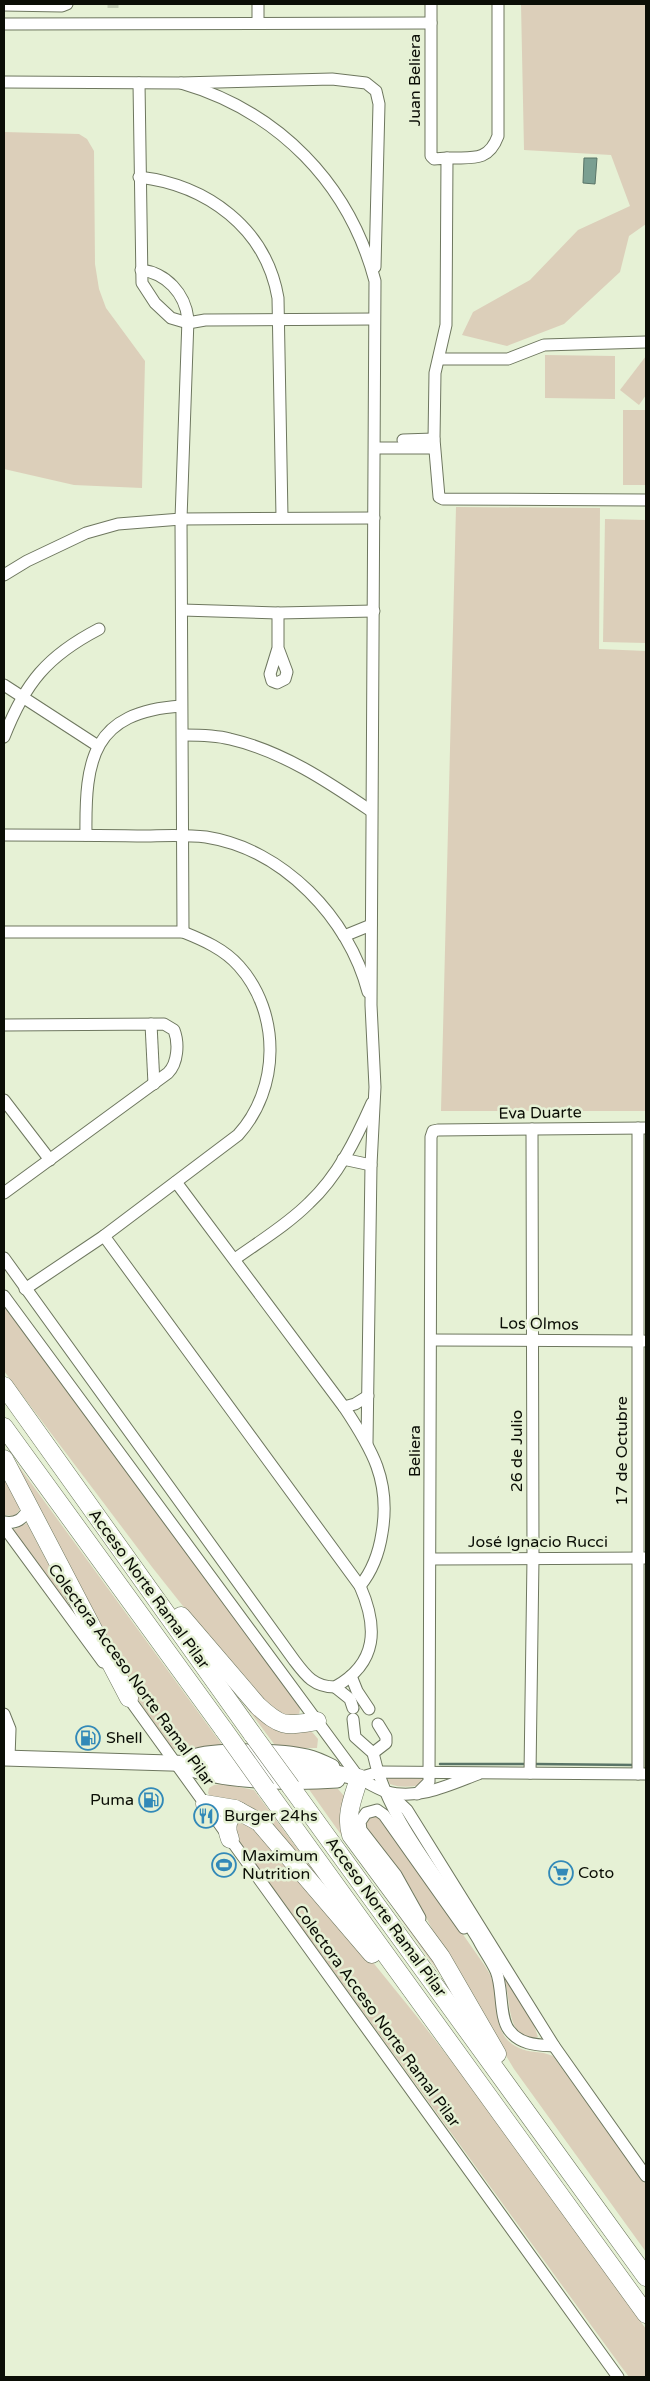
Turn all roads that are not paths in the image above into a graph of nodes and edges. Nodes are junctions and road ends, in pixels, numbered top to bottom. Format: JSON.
{"nodes":[{"id":1,"x":67,"y":4,"type":"edge"},
{"id":2,"x":258,"y":4,"type":"edge"},
{"id":3,"x":431,"y":4,"type":"edge"},
{"id":4,"x":498,"y":4,"type":"edge"},
{"id":5,"x":4,"y":5,"type":"edge"},
{"id":6,"x":258,"y":23,"type":"junction"},
{"id":7,"x":431,"y":23,"type":"junction"},
{"id":8,"x":4,"y":24,"type":"edge"},
{"id":9,"x":4,"y":82,"type":"edge"},
{"id":10,"x":139,"y":83,"type":"junction"},
{"id":11,"x":181,"y":83,"type":"junction"},
{"id":12,"x":447,"y":158,"type":"junction"},
{"id":13,"x":140,"y":177,"type":"junction"},
{"id":14,"x":141,"y":270,"type":"junction"},
{"id":15,"x":375,"y":281,"type":"junction"},
{"id":16,"x":279,"y":319,"type":"junction"},
{"id":17,"x":374,"y":319,"type":"junction"},
{"id":18,"x":188,"y":323,"type":"junction"},
{"id":19,"x":646,"y":342,"type":"edge"},
{"id":20,"x":439,"y":359,"type":"junction"},
{"id":21,"x":375,"y":444,"type":"junction"},
{"id":22,"x":434,"y":444,"type":"junction"},
{"id":23,"x":646,"y":500,"type":"edge"},
{"id":24,"x":282,"y":517,"type":"junction"},
{"id":25,"x":374,"y":518,"type":"junction"},
{"id":26,"x":181,"y":519,"type":"junction"},
{"id":27,"x":4,"y":575,"type":"edge"},
{"id":28,"x":182,"y":610,"type":"junction"},
{"id":29,"x":374,"y":611,"type":"junction"},
{"id":30,"x":278,"y":613,"type":"junction"},
{"id":31,"x":99,"y":629,"type":"dead end"},
{"id":32,"x":278,"y":648,"type":"dead end"},
{"id":33,"x":4,"y":686,"type":"edge"},
{"id":34,"x":22,"y":697,"type":"junction"},
{"id":35,"x":181,"y":706,"type":"junction"},
{"id":36,"x":184,"y":735,"type":"junction"},
{"id":37,"x":4,"y":737,"type":"edge"},
{"id":38,"x":98,"y":746,"type":"junction"},
{"id":39,"x":371,"y":811,"type":"junction"},
{"id":40,"x":4,"y":835,"type":"edge"},
{"id":41,"x":86,"y":835,"type":"junction"},
{"id":42,"x":182,"y":836,"type":"junction"},
{"id":43,"x":371,"y":925,"type":"junction"},
{"id":44,"x":4,"y":932,"type":"edge"},
{"id":45,"x":183,"y":932,"type":"junction"},
{"id":46,"x":344,"y":936,"type":"junction"},
{"id":47,"x":371,"y":1005,"type":"junction"},
{"id":48,"x":151,"y":1024,"type":"junction"},
{"id":49,"x":4,"y":1025,"type":"edge"},
{"id":50,"x":154,"y":1084,"type":"junction"},
{"id":51,"x":375,"y":1097,"type":"junction"},
{"id":52,"x":4,"y":1100,"type":"edge"},
{"id":53,"x":642,"y":1128,"type":"edge"},
{"id":54,"x":532,"y":1129,"type":"junction"},
{"id":55,"x":434,"y":1131,"type":"joint"},
{"id":56,"x":343,"y":1159,"type":"junction"},
{"id":57,"x":50,"y":1160,"type":"junction"},
{"id":58,"x":371,"y":1165,"type":"junction"},
{"id":59,"x":176,"y":1182,"type":"junction"},
{"id":60,"x":4,"y":1193,"type":"edge"},
{"id":61,"x":104,"y":1236,"type":"junction"},
{"id":62,"x":4,"y":1258,"type":"edge"},
{"id":63,"x":235,"y":1258,"type":"junction"},
{"id":64,"x":26,"y":1289,"type":"junction"},
{"id":65,"x":4,"y":1296,"type":"edge"},
{"id":66,"x":431,"y":1340,"type":"junction"},
{"id":67,"x":533,"y":1340,"type":"junction"},
{"id":68,"x":642,"y":1341,"type":"edge"},
{"id":69,"x":4,"y":1386,"type":"edge"},
{"id":70,"x":368,"y":1396,"type":"junction"},
{"id":71,"x":344,"y":1407,"type":"junction"},
{"id":72,"x":4,"y":1427,"type":"edge"},
{"id":73,"x":367,"y":1443,"type":"junction"},
{"id":74,"x":4,"y":1459,"type":"edge"},
{"id":75,"x":29,"y":1508,"type":"junction"},
{"id":76,"x":4,"y":1522,"type":"edge"},
{"id":77,"x":104,"y":1526,"type":"junction"},
{"id":78,"x":4,"y":1527,"type":"edge"},
{"id":79,"x":533,"y":1558,"type":"junction"},
{"id":80,"x":642,"y":1558,"type":"edge"},
{"id":81,"x":431,"y":1559,"type":"junction"},
{"id":82,"x":360,"y":1586,"type":"junction"},
{"id":83,"x":351,"y":1676,"type":"junction"},
{"id":84,"x":336,"y":1687,"type":"junction"},
{"id":85,"x":129,"y":1698,"type":"junction"},
{"id":86,"x":369,"y":1709,"type":"dead end"},
{"id":87,"x":4,"y":1714,"type":"edge"},
{"id":88,"x":316,"y":1721,"type":"junction"},
{"id":89,"x":378,"y":1724,"type":"dead end"},
{"id":90,"x":374,"y":1753,"type":"junction"},
{"id":91,"x":7,"y":1758,"type":"edge"},
{"id":92,"x":176,"y":1763,"type":"junction"},
{"id":93,"x":530,"y":1768,"type":"junction"},
{"id":94,"x":640,"y":1769,"type":"edge"},
{"id":95,"x":379,"y":1772,"type":"junction"},
{"id":96,"x":428,"y":1772,"type":"junction"},
{"id":97,"x":478,"y":1774,"type":"junction"},
{"id":98,"x":359,"y":1778,"type":"junction"},
{"id":99,"x":388,"y":1792,"type":"junction"},
{"id":100,"x":417,"y":1794,"type":"junction"},
{"id":101,"x":205,"y":1804,"type":"junction"},
{"id":102,"x":239,"y":1811,"type":"junction"},
{"id":103,"x":230,"y":1839,"type":"junction"},
{"id":104,"x":486,"y":1953,"type":"junction"},
{"id":105,"x":441,"y":1957,"type":"junction"},
{"id":106,"x":448,"y":2039,"type":"junction"},
{"id":107,"x":554,"y":2046,"type":"junction"},
{"id":108,"x":546,"y":2139,"type":"junction"},
{"id":109,"x":646,"y":2176,"type":"edge"},
{"id":110,"x":646,"y":2276,"type":"edge"},
{"id":111,"x":646,"y":2314,"type":"edge"},
{"id":112,"x":618,"y":2377,"type":"edge"}],
"edges":[{"from":1,"to":5,"type":"street"},
{"from":2,"to":6,"type":"street"},
{"from":3,"to":7,"type":"street","name":"Juan Beliera"},
{"from":4,"to":12,"type":"street"},
{"from":6,"to":7,"type":"street"},
{"from":6,"to":8,"type":"street"},
{"from":7,"to":12,"type":"street","name":"Juan Beliera"},
{"from":9,"to":10,"type":"street"},
{"from":10,"to":11,"type":"street"},
{"from":10,"to":13,"type":"street"},
{"from":11,"to":15,"type":"street"},
{"from":11,"to":15,"type":"street"},
{"from":12,"to":20,"type":"street"},
{"from":13,"to":14,"type":"street"},
{"from":13,"to":16,"type":"street"},
{"from":14,"to":18,"type":"street"},
{"from":14,"to":18,"type":"street"},
{"from":15,"to":17,"type":"street"},
{"from":16,"to":17,"type":"street"},
{"from":16,"to":18,"type":"street"},
{"from":16,"to":24,"type":"street"},
{"from":17,"to":21,"type":"street"},
{"from":18,"to":26,"type":"street"},
{"from":19,"to":20,"type":"street"},
{"from":20,"to":22,"type":"street"},
{"from":21,"to":22,"type":"street"},
{"from":21,"to":25,"type":"street"},
{"from":22,"to":23,"type":"street"},
{"from":24,"to":25,"type":"street"},
{"from":24,"to":26,"type":"street"},
{"from":25,"to":29,"type":"street"},
{"from":26,"to":27,"type":"street"},
{"from":26,"to":28,"type":"street"},
{"from":28,"to":30,"type":"street"},
{"from":28,"to":35,"type":"street"},
{"from":29,"to":30,"type":"street"},
{"from":29,"to":39,"type":"street"},
{"from":30,"to":32,"type":"street"},
{"from":31,"to":34,"type":"street"},
{"from":33,"to":34,"type":"street"},
{"from":34,"to":37,"type":"street"},
{"from":34,"to":38,"type":"street"},
{"from":35,"to":36,"type":"street"},
{"from":35,"to":38,"type":"street"},
{"from":36,"to":39,"type":"street"},
{"from":36,"to":42,"type":"street"},
{"from":38,"to":41,"type":"street"},
{"from":39,"to":43,"type":"street"},
{"from":40,"to":41,"type":"street"},
{"from":41,"to":42,"type":"street"},
{"from":42,"to":45,"type":"street"},
{"from":42,"to":46,"type":"street"},
{"from":43,"to":46,"type":"street"},
{"from":43,"to":47,"type":"street"},
{"from":44,"to":45,"type":"street"},
{"from":45,"to":59,"type":"street"},
{"from":46,"to":47,"type":"street"},
{"from":47,"to":51,"type":"street"},
{"from":48,"to":49,"type":"street"},
{"from":48,"to":50,"type":"street"},
{"from":48,"to":50,"type":"street"},
{"from":50,"to":57,"type":"street"},
{"from":51,"to":56,"type":"street"},
{"from":51,"to":58,"type":"street"},
{"from":52,"to":57,"type":"street"},
{"from":53,"to":54,"type":"street","name":"Eva Duarte"},
{"from":53,"to":68,"type":"street","name":"17 de Octubre"},
{"from":54,"to":55,"type":"street","name":"Eva Duarte"},
{"from":54,"to":67,"type":"street","name":"26 de Julio"},
{"from":55,"to":66,"type":"street","name":"Beliera"},
{"from":56,"to":58,"type":"street"},
{"from":56,"to":63,"type":"street"},
{"from":57,"to":60,"type":"street"},
{"from":58,"to":70,"type":"street"},
{"from":59,"to":61,"type":"street"},
{"from":59,"to":63,"type":"street"},
{"from":61,"to":64,"type":"street"},
{"from":61,"to":82,"type":"street"},
{"from":62,"to":64,"type":"street"},
{"from":63,"to":71,"type":"street"},
{"from":64,"to":84,"type":"street"},
{"from":65,"to":88,"type":"street"},
{"from":66,"to":67,"type":"street","name":"Los Olmos"},
{"from":66,"to":81,"type":"street","name":"Beliera"},
{"from":67,"to":68,"type":"street","name":"Los Olmos"},
{"from":67,"to":79,"type":"street","name":"26 de Julio"},
{"from":68,"to":80,"type":"street","name":"17 de Octubre"},
{"from":69,"to":77,"type":"highway","name":"Acceso Norte Ramal Pilar"},
{"from":70,"to":71,"type":"street"},
{"from":70,"to":73,"type":"street"},
{"from":71,"to":73,"type":"street"},
{"from":72,"to":106,"type":"highway","name":"Acceso Norte Ramal Pilar","bridge":true},
{"from":73,"to":82,"type":"street"},
{"from":74,"to":75,"type":"highway"},
{"from":75,"to":76,"type":"street"},
{"from":75,"to":85,"type":"highway"},
{"from":77,"to":88,"type":"highway"},
{"from":77,"to":108,"type":"highway","name":"Acceso Norte Ramal Pilar","bridge":true},
{"from":78,"to":85,"type":"street","name":"Colectora Acceso Norte Ramal Pilar"},
{"from":79,"to":80,"type":"street","name":"José Ignacio Rucci"},
{"from":79,"to":81,"type":"street","name":"José Ignacio Rucci"},
{"from":79,"to":93,"type":"street","name":"26 de Julio"},
{"from":80,"to":94,"type":"street","name":"17 de Octubre"},
{"from":81,"to":96,"type":"street","name":"Beliera"},
{"from":82,"to":83,"type":"street"},
{"from":83,"to":84,"type":"street"},
{"from":83,"to":86,"type":"street"},
{"from":84,"to":90,"type":"street"},
{"from":85,"to":92,"type":"street","name":"Colectora Acceso Norte Ramal Pilar"},
{"from":87,"to":91,"type":"street"},
{"from":88,"to":98,"type":"street"},
{"from":89,"to":90,"type":"street"},
{"from":90,"to":95,"type":"street"},
{"from":91,"to":92,"type":"main road"},
{"from":92,"to":98,"type":"main road"},
{"from":92,"to":101,"type":"street","name":"Colectora Acceso Norte Ramal Pilar"},
{"from":93,"to":94,"type":"street"},
{"from":93,"to":97,"type":"street"},
{"from":95,"to":96,"type":"street"},
{"from":95,"to":98,"type":"street"},
{"from":95,"to":99,"type":"street"},
{"from":96,"to":97,"type":"street"},
{"from":96,"to":100,"type":"street"},
{"from":97,"to":100,"type":"street"},
{"from":98,"to":99,"type":"street"},
{"from":98,"to":105,"type":"highway"},
{"from":99,"to":100,"type":"street"},
{"from":99,"to":104,"type":"street"},
{"from":99,"to":107,"type":"street"},
{"from":101,"to":102,"type":"highway"},
{"from":101,"to":103,"type":"street","name":"Colectora Acceso Norte Ramal Pilar"},
{"from":102,"to":103,"type":"highway"},
{"from":102,"to":106,"type":"highway"},
{"from":103,"to":112,"type":"street","name":"Colectora Acceso Norte Ramal Pilar"},
{"from":104,"to":105,"type":"street"},
{"from":104,"to":107,"type":"street"},
{"from":105,"to":108,"type":"highway"},
{"from":106,"to":111,"type":"highway","name":"Acceso Norte Ramal Pilar"},
{"from":107,"to":109,"type":"street"},
{"from":108,"to":110,"type":"highway","name":"Acceso Norte Ramal Pilar"}]}
